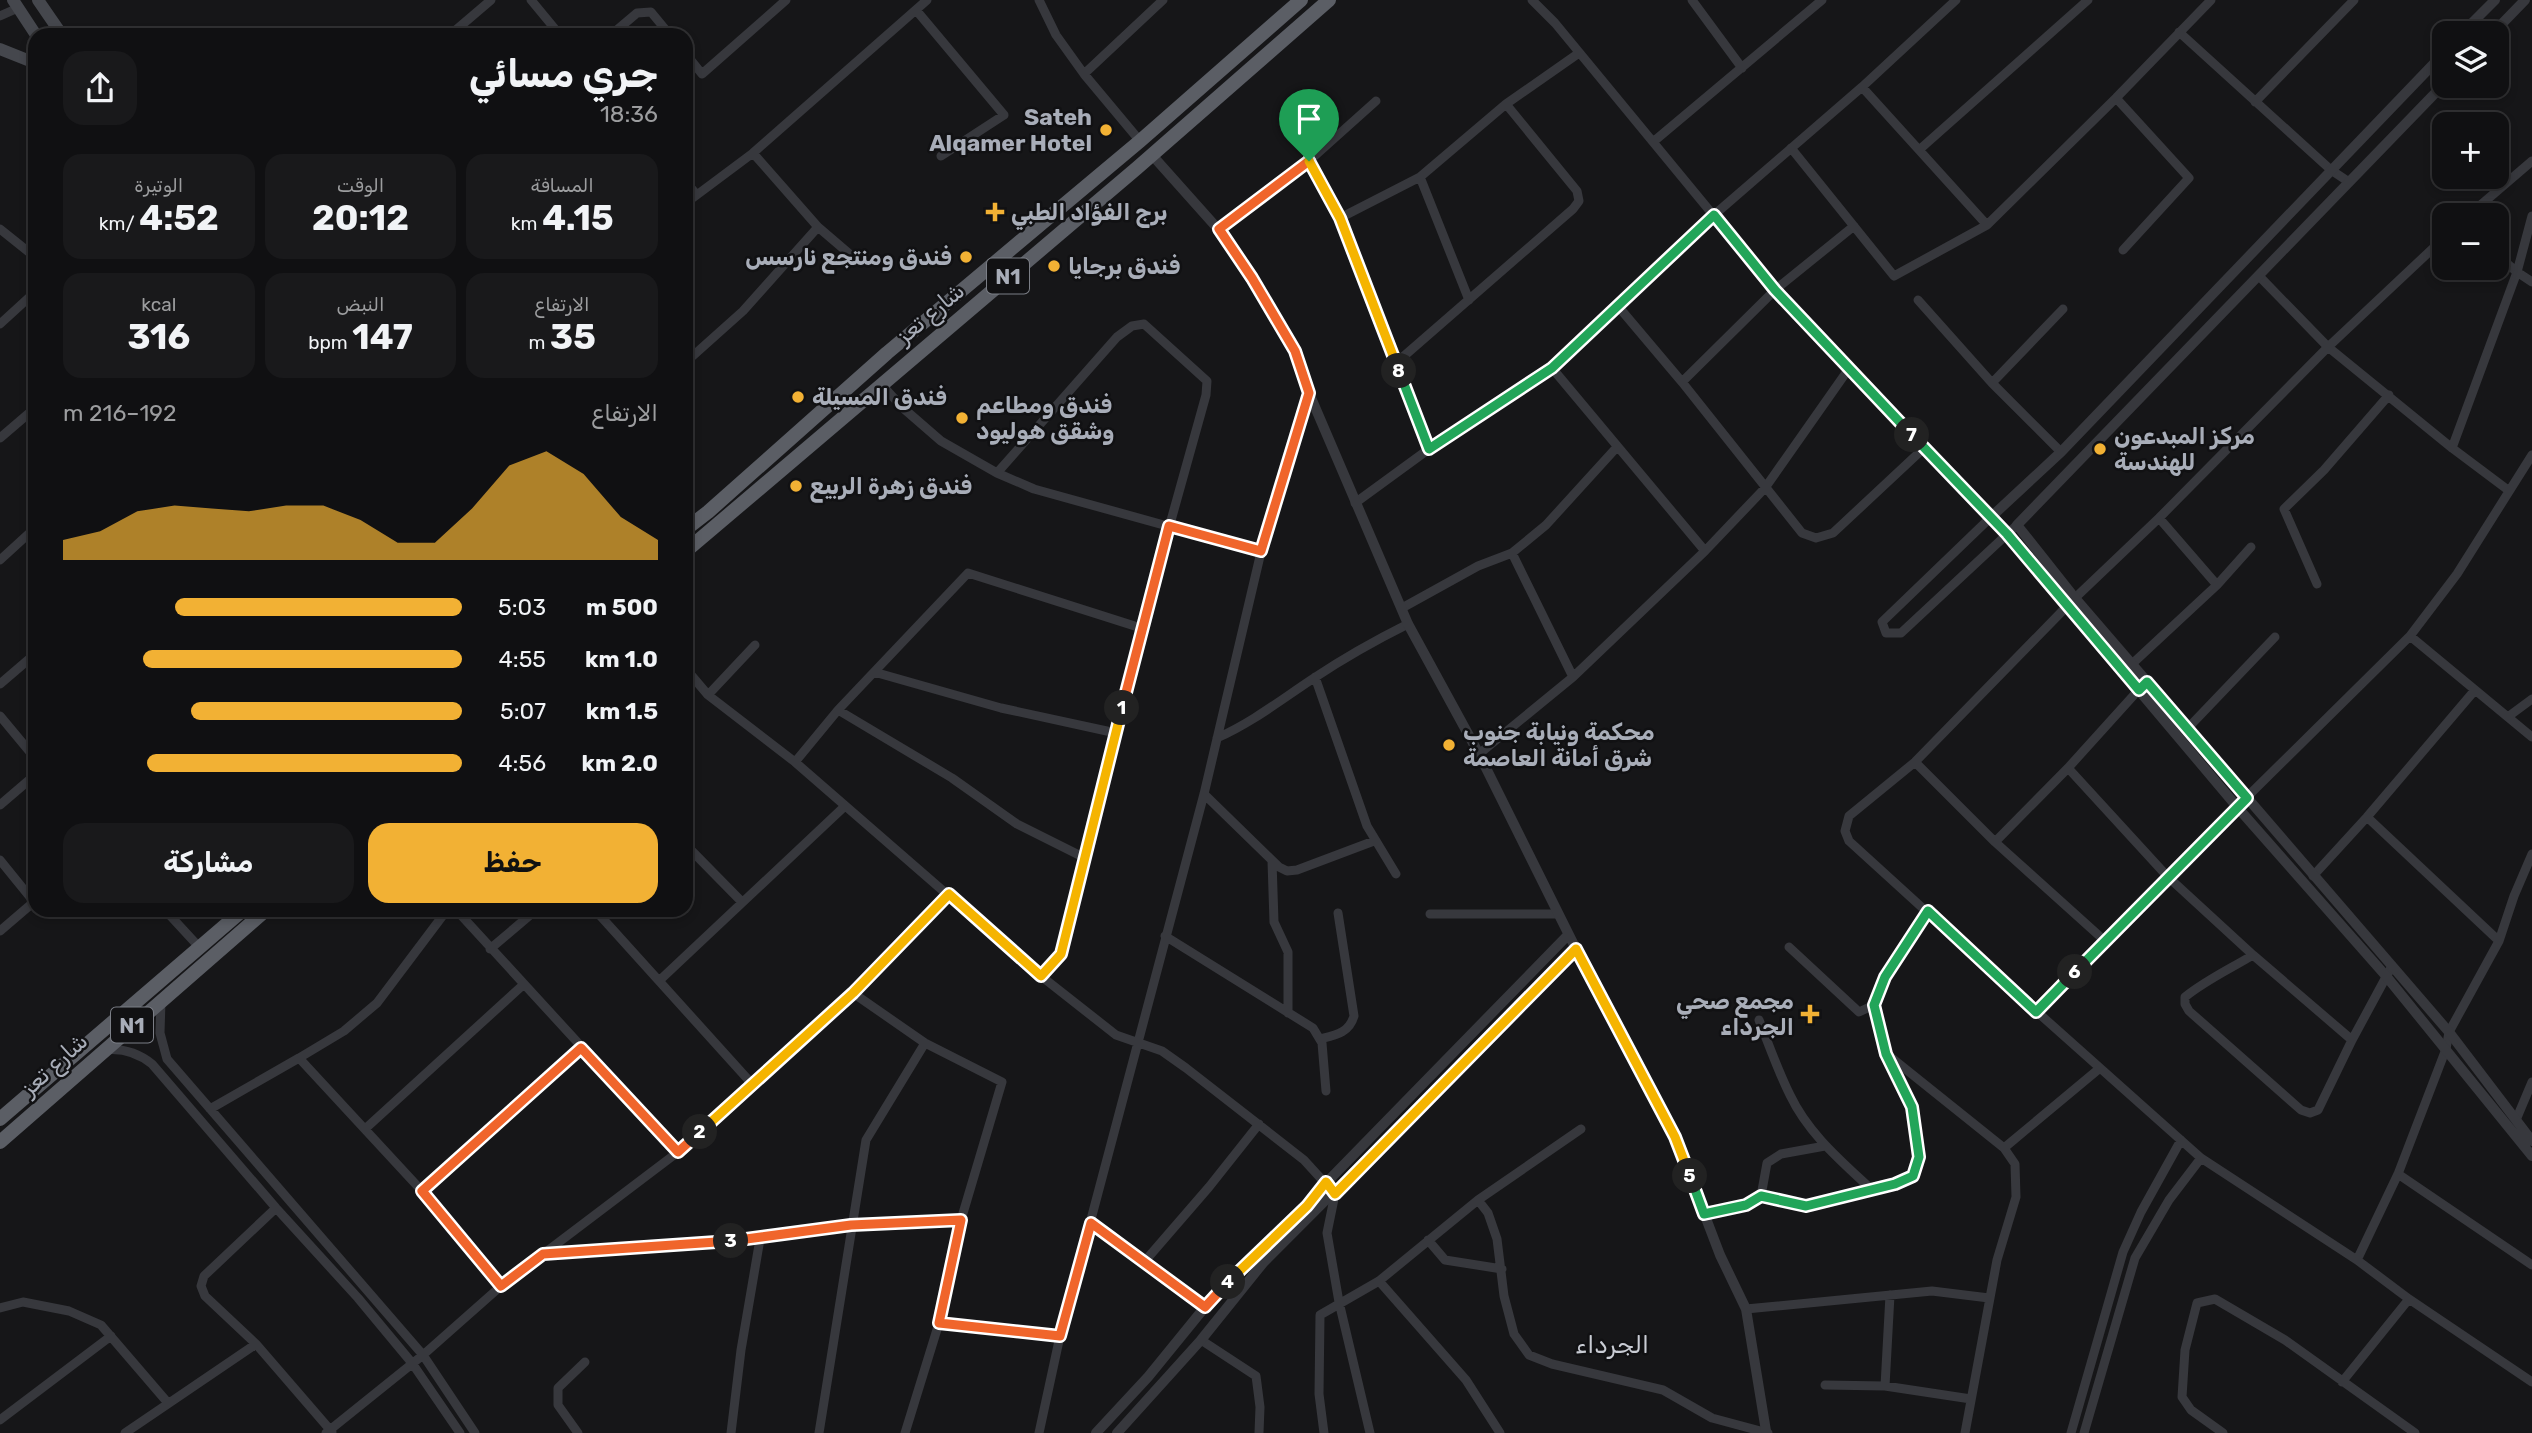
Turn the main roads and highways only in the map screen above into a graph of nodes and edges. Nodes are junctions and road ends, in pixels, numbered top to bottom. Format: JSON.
{"nodes":[{"id":1,"x":32,"y":0,"type":"edge"},
{"id":2,"x":38,"y":0,"type":"edge"},
{"id":3,"x":1301,"y":0,"type":"edge"},
{"id":4,"x":1329,"y":0,"type":"edge"},
{"id":5,"x":16,"y":4,"type":"edge"},
{"id":6,"x":31,"y":28,"type":"edge"},
{"id":7,"x":57,"y":28,"type":"edge"},
{"id":8,"x":0,"y":49,"type":"edge"},
{"id":9,"x":28,"y":60,"type":"edge"},
{"id":10,"x":1140,"y":141,"type":"junction"},
{"id":11,"x":1152,"y":155,"type":"junction"},
{"id":12,"x":887,"y":353,"type":"junction"},
{"id":13,"x":900,"y":368,"type":"junction"},
{"id":14,"x":709,"y":512,"type":"junction"},
{"id":15,"x":693,"y":516,"type":"edge"},
{"id":16,"x":693,"y":524,"type":"edge"},
{"id":17,"x":693,"y":545,"type":"edge"},
{"id":18,"x":235,"y":917,"type":"edge"},
{"id":19,"x":258,"y":917,"type":"edge"},
{"id":20,"x":0,"y":1119,"type":"edge"},
{"id":21,"x":0,"y":1142,"type":"edge"}],
"edges":[{"from":1,"to":5,"type":"main road"},
{"from":2,"to":7,"type":"main road"},
{"from":3,"to":10,"type":"highway","name":"شارع تعز","number":"N1"},
{"from":4,"to":11,"type":"highway","name":"شارع تعز","number":"N1"},
{"from":5,"to":6,"type":"main road"},
{"from":8,"to":9,"type":"main road"},
{"from":10,"to":11,"type":"highway"},
{"from":10,"to":12,"type":"highway","name":"شارع تعز","number":"N1"},
{"from":11,"to":13,"type":"highway","name":"شارع تعز","number":"N1"},
{"from":12,"to":13,"type":"highway"},
{"from":12,"to":14,"type":"highway","name":"شارع تعز","number":"N1"},
{"from":13,"to":17,"type":"highway","name":"شارع تعز","number":"N1"},
{"from":14,"to":15,"type":"highway"},
{"from":14,"to":16,"type":"highway","name":"شارع تعز","number":"N1"},
{"from":18,"to":20,"type":"highway","name":"شارع تعز","number":"N1"},
{"from":19,"to":21,"type":"highway","name":"شارع تعز","number":"N1"}]}
